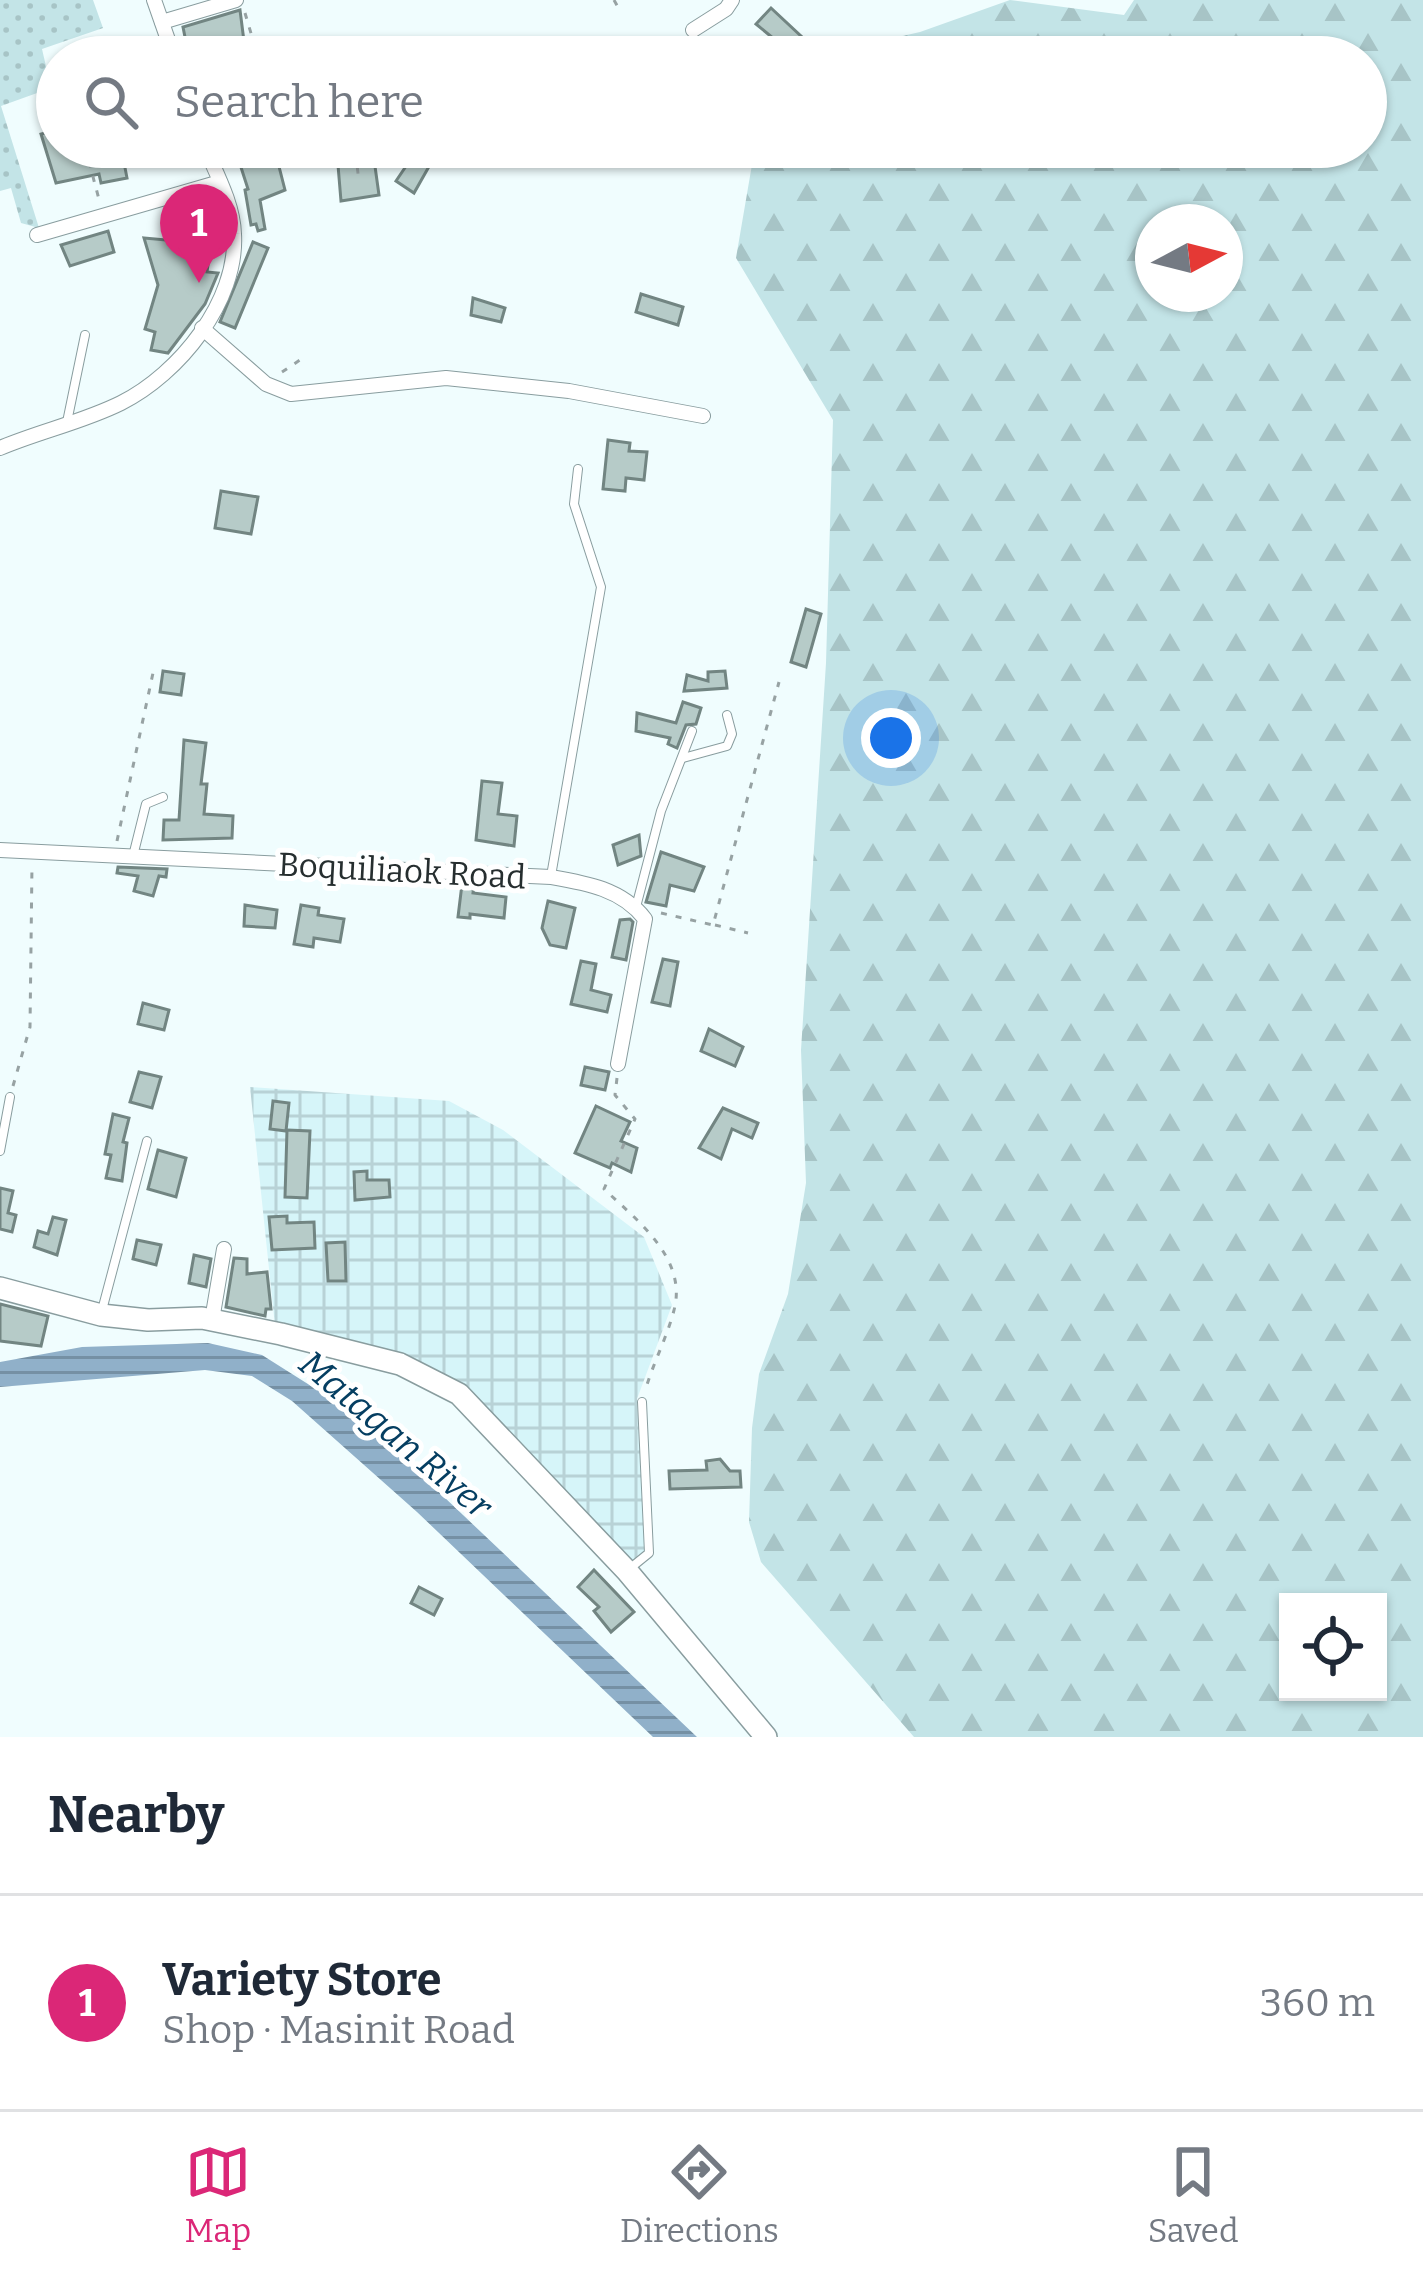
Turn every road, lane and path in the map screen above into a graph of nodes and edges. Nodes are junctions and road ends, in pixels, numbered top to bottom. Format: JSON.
{"nodes":[{"id":1,"x":154,"y":0,"type":"edge"},
{"id":2,"x":239,"y":0,"type":"edge"},
{"id":3,"x":614,"y":0,"type":"edge"},
{"id":4,"x":732,"y":0,"type":"edge"},
{"id":5,"x":619,"y":9,"type":"dead end"},
{"id":6,"x":162,"y":22,"type":"junction"},
{"id":7,"x":693,"y":30,"type":"dead end"},
{"id":8,"x":167,"y":36,"type":"edge"},
{"id":9,"x":251,"y":36,"type":"edge"},
{"id":10,"x":91,"y":168,"type":"edge"},
{"id":11,"x":214,"y":168,"type":"edge"},
{"id":12,"x":357,"y":168,"type":"edge"},
{"id":13,"x":220,"y":182,"type":"junction"},
{"id":14,"x":359,"y":182,"type":"dead end"},
{"id":15,"x":104,"y":218,"type":"junction"},
{"id":16,"x":38,"y":235,"type":"dead end"},
{"id":17,"x":202,"y":328,"type":"junction"},
{"id":18,"x":85,"y":335,"type":"dead end"},
{"id":19,"x":306,"y":356,"type":"dead end"},
{"id":20,"x":266,"y":384,"type":"junction"},
{"id":21,"x":703,"y":416,"type":"dead end"},
{"id":22,"x":67,"y":423,"type":"junction"},
{"id":23,"x":0,"y":448,"type":"edge"},
{"id":24,"x":578,"y":469,"type":"dead end"},
{"id":25,"x":153,"y":673,"type":"dead end"},
{"id":26,"x":779,"y":682,"type":"dead end"},
{"id":27,"x":727,"y":715,"type":"dead end"},
{"id":28,"x":692,"y":731,"type":"dead end"},
{"id":29,"x":682,"y":759,"type":"junction"},
{"id":30,"x":163,"y":796,"type":"dead end"},
{"id":31,"x":0,"y":850,"type":"edge"},
{"id":32,"x":32,"y":850,"type":"junction"},
{"id":33,"x":114,"y":854,"type":"junction"},
{"id":34,"x":133,"y":856,"type":"junction"},
{"id":35,"x":550,"y":878,"type":"junction"},
{"id":36,"x":636,"y":907,"type":"junction"},
{"id":37,"x":713,"y":925,"type":"junction"},
{"id":38,"x":748,"y":933,"type":"dead end"},
{"id":39,"x":618,"y":1064,"type":"joint"},
{"id":40,"x":10,"y":1096,"type":"joint"},
{"id":41,"x":147,"y":1141,"type":"dead end"},
{"id":42,"x":0,"y":1150,"type":"edge"},
{"id":43,"x":224,"y":1249,"type":"dead end"},
{"id":44,"x":0,"y":1288,"type":"edge"},
{"id":45,"x":101,"y":1316,"type":"junction"},
{"id":46,"x":212,"y":1320,"type":"junction"},
{"id":47,"x":642,"y":1402,"type":"joint"},
{"id":48,"x":628,"y":1571,"type":"junction"},
{"id":49,"x":766,"y":1737,"type":"edge"}],
"edges":[{"from":1,"to":6,"type":"street"},
{"from":2,"to":6,"type":"street"},
{"from":2,"to":9,"type":"path"},
{"from":3,"to":5,"type":"path"},
{"from":4,"to":7,"type":"street"},
{"from":6,"to":8,"type":"street"},
{"from":10,"to":15,"type":"path"},
{"from":11,"to":13,"type":"street"},
{"from":12,"to":14,"type":"path"},
{"from":13,"to":15,"type":"street"},
{"from":13,"to":17,"type":"street"},
{"from":15,"to":16,"type":"street"},
{"from":17,"to":20,"type":"street"},
{"from":17,"to":22,"type":"street"},
{"from":18,"to":22,"type":"lane"},
{"from":19,"to":20,"type":"path"},
{"from":20,"to":21,"type":"street"},
{"from":22,"to":23,"type":"street"},
{"from":24,"to":35,"type":"lane"},
{"from":25,"to":33,"type":"path"},
{"from":26,"to":37,"type":"path"},
{"from":27,"to":29,"type":"lane"},
{"from":28,"to":29,"type":"lane"},
{"from":29,"to":36,"type":"lane"},
{"from":30,"to":34,"type":"lane"},
{"from":31,"to":32,"type":"street","name":"Boquiliaok Road"},
{"from":32,"to":33,"type":"street","name":"Boquiliaok Road"},
{"from":32,"to":40,"type":"path"},
{"from":33,"to":34,"type":"street","name":"Boquiliaok Road"},
{"from":34,"to":35,"type":"street","name":"Boquiliaok Road"},
{"from":35,"to":36,"type":"street","name":"Boquiliaok Road"},
{"from":36,"to":37,"type":"path"},
{"from":36,"to":39,"type":"street"},
{"from":37,"to":38,"type":"path"},
{"from":39,"to":47,"type":"path"},
{"from":40,"to":42,"type":"lane"},
{"from":41,"to":45,"type":"lane"},
{"from":43,"to":46,"type":"street"},
{"from":44,"to":45,"type":"street"},
{"from":45,"to":46,"type":"street"},
{"from":46,"to":48,"type":"street"},
{"from":47,"to":48,"type":"lane"},
{"from":48,"to":49,"type":"street"}]}
